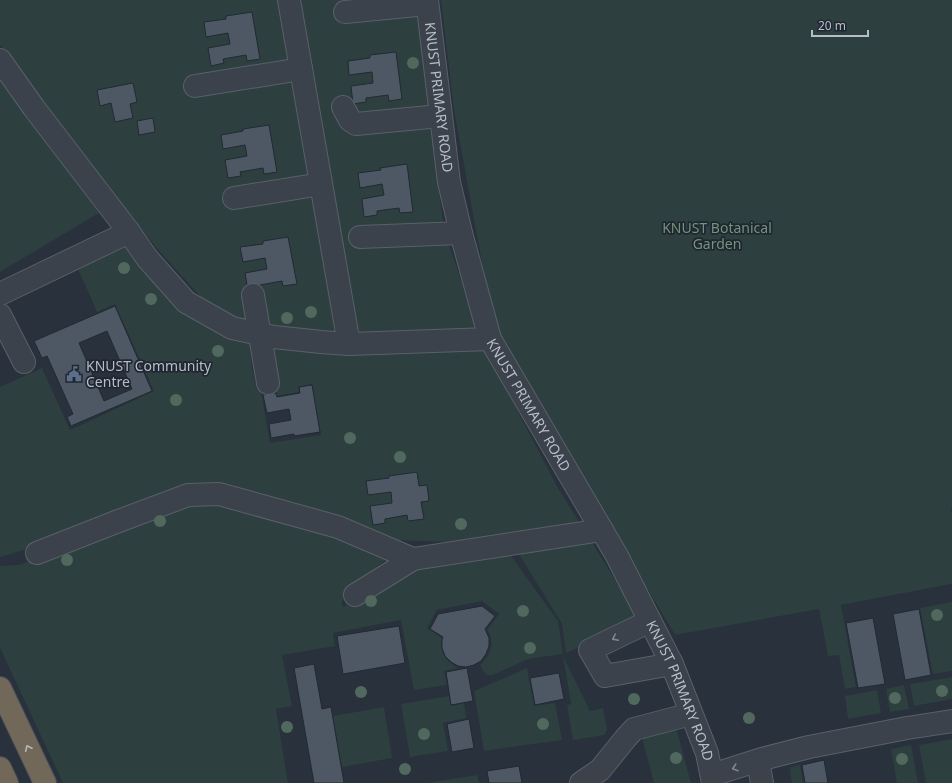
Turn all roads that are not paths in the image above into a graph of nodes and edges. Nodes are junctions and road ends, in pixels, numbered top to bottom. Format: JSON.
{"nodes":[{"id":1,"x":289,"y":0,"type":"edge"},
{"id":2,"x":427,"y":2,"type":"edge"},
{"id":3,"x":345,"y":12,"type":"dead end"},
{"id":4,"x":0,"y":60,"type":"edge"},
{"id":5,"x":301,"y":69,"type":"junction"},
{"id":6,"x":195,"y":86,"type":"dead end"},
{"id":7,"x":343,"y":107,"type":"dead end"},
{"id":8,"x":440,"y":116,"type":"junction"},
{"id":9,"x":321,"y":184,"type":"junction"},
{"id":10,"x":234,"y":198,"type":"dead end"},
{"id":11,"x":128,"y":232,"type":"junction"},
{"id":12,"x":461,"y":233,"type":"junction"},
{"id":13,"x":360,"y":237,"type":"dead end"},
{"id":14,"x":0,"y":294,"type":"edge"},
{"id":15,"x":253,"y":295,"type":"dead end"},
{"id":16,"x":0,"y":315,"type":"edge"},
{"id":17,"x":260,"y":334,"type":"junction"},
{"id":18,"x":490,"y":339,"type":"junction"},
{"id":19,"x":349,"y":344,"type":"junction"},
{"id":20,"x":24,"y":362,"type":"dead end"},
{"id":21,"x":268,"y":383,"type":"dead end"},
{"id":22,"x":602,"y":530,"type":"junction"},
{"id":23,"x":37,"y":553,"type":"dead end"},
{"id":24,"x":413,"y":558,"type":"junction"},
{"id":25,"x":355,"y":595,"type":"dead end"},
{"id":26,"x":650,"y":621,"type":"junction"},
{"id":27,"x":672,"y":664,"type":"junction"},
{"id":28,"x":0,"y":688,"type":"edge"},
{"id":29,"x":692,"y":714,"type":"junction"},
{"id":30,"x":952,"y":720,"type":"edge"},
{"id":31,"x":758,"y":761,"type":"junction"},
{"id":32,"x":0,"y":768,"type":"edge"},
{"id":33,"x":712,"y":779,"type":"edge"},
{"id":34,"x":7,"y":783,"type":"edge"},
{"id":35,"x":45,"y":783,"type":"edge"},
{"id":36,"x":581,"y":783,"type":"edge"},
{"id":37,"x":762,"y":783,"type":"edge"}],
"edges":[{"from":1,"to":5,"type":"street"},
{"from":2,"to":3,"type":"street"},
{"from":2,"to":8,"type":"street","name":"KNUST PRIMARY ROAD"},
{"from":4,"to":11,"type":"street"},
{"from":5,"to":6,"type":"street"},
{"from":5,"to":9,"type":"street"},
{"from":7,"to":8,"type":"street"},
{"from":8,"to":12,"type":"street","name":"KNUST PRIMARY ROAD"},
{"from":9,"to":10,"type":"street"},
{"from":9,"to":19,"type":"street"},
{"from":11,"to":14,"type":"street"},
{"from":11,"to":17,"type":"street"},
{"from":12,"to":13,"type":"street"},
{"from":12,"to":18,"type":"street","name":"KNUST PRIMARY ROAD"},
{"from":15,"to":17,"type":"street"},
{"from":16,"to":20,"type":"street"},
{"from":17,"to":19,"type":"street"},
{"from":17,"to":21,"type":"street"},
{"from":18,"to":19,"type":"street"},
{"from":18,"to":22,"type":"street","name":"KNUST PRIMARY ROAD"},
{"from":22,"to":24,"type":"street"},
{"from":22,"to":26,"type":"street","name":"KNUST PRIMARY ROAD"},
{"from":23,"to":24,"type":"street"},
{"from":24,"to":25,"type":"street"},
{"from":26,"to":27,"type":"street","name":"KNUST PRIMARY ROAD"},
{"from":26,"to":27,"type":"street","one_way":true},
{"from":27,"to":29,"type":"street","name":"KNUST PRIMARY ROAD"},
{"from":35,"to":28,"type":"highway","one_way":true},
{"from":29,"to":33,"type":"street","name":"KNUST PRIMARY ROAD"},
{"from":29,"to":36,"type":"street"},
{"from":30,"to":31,"type":"street"},
{"from":31,"to":33,"type":"street","one_way":true},
{"from":31,"to":37,"type":"street"},
{"from":32,"to":34,"type":"highway"}]}
